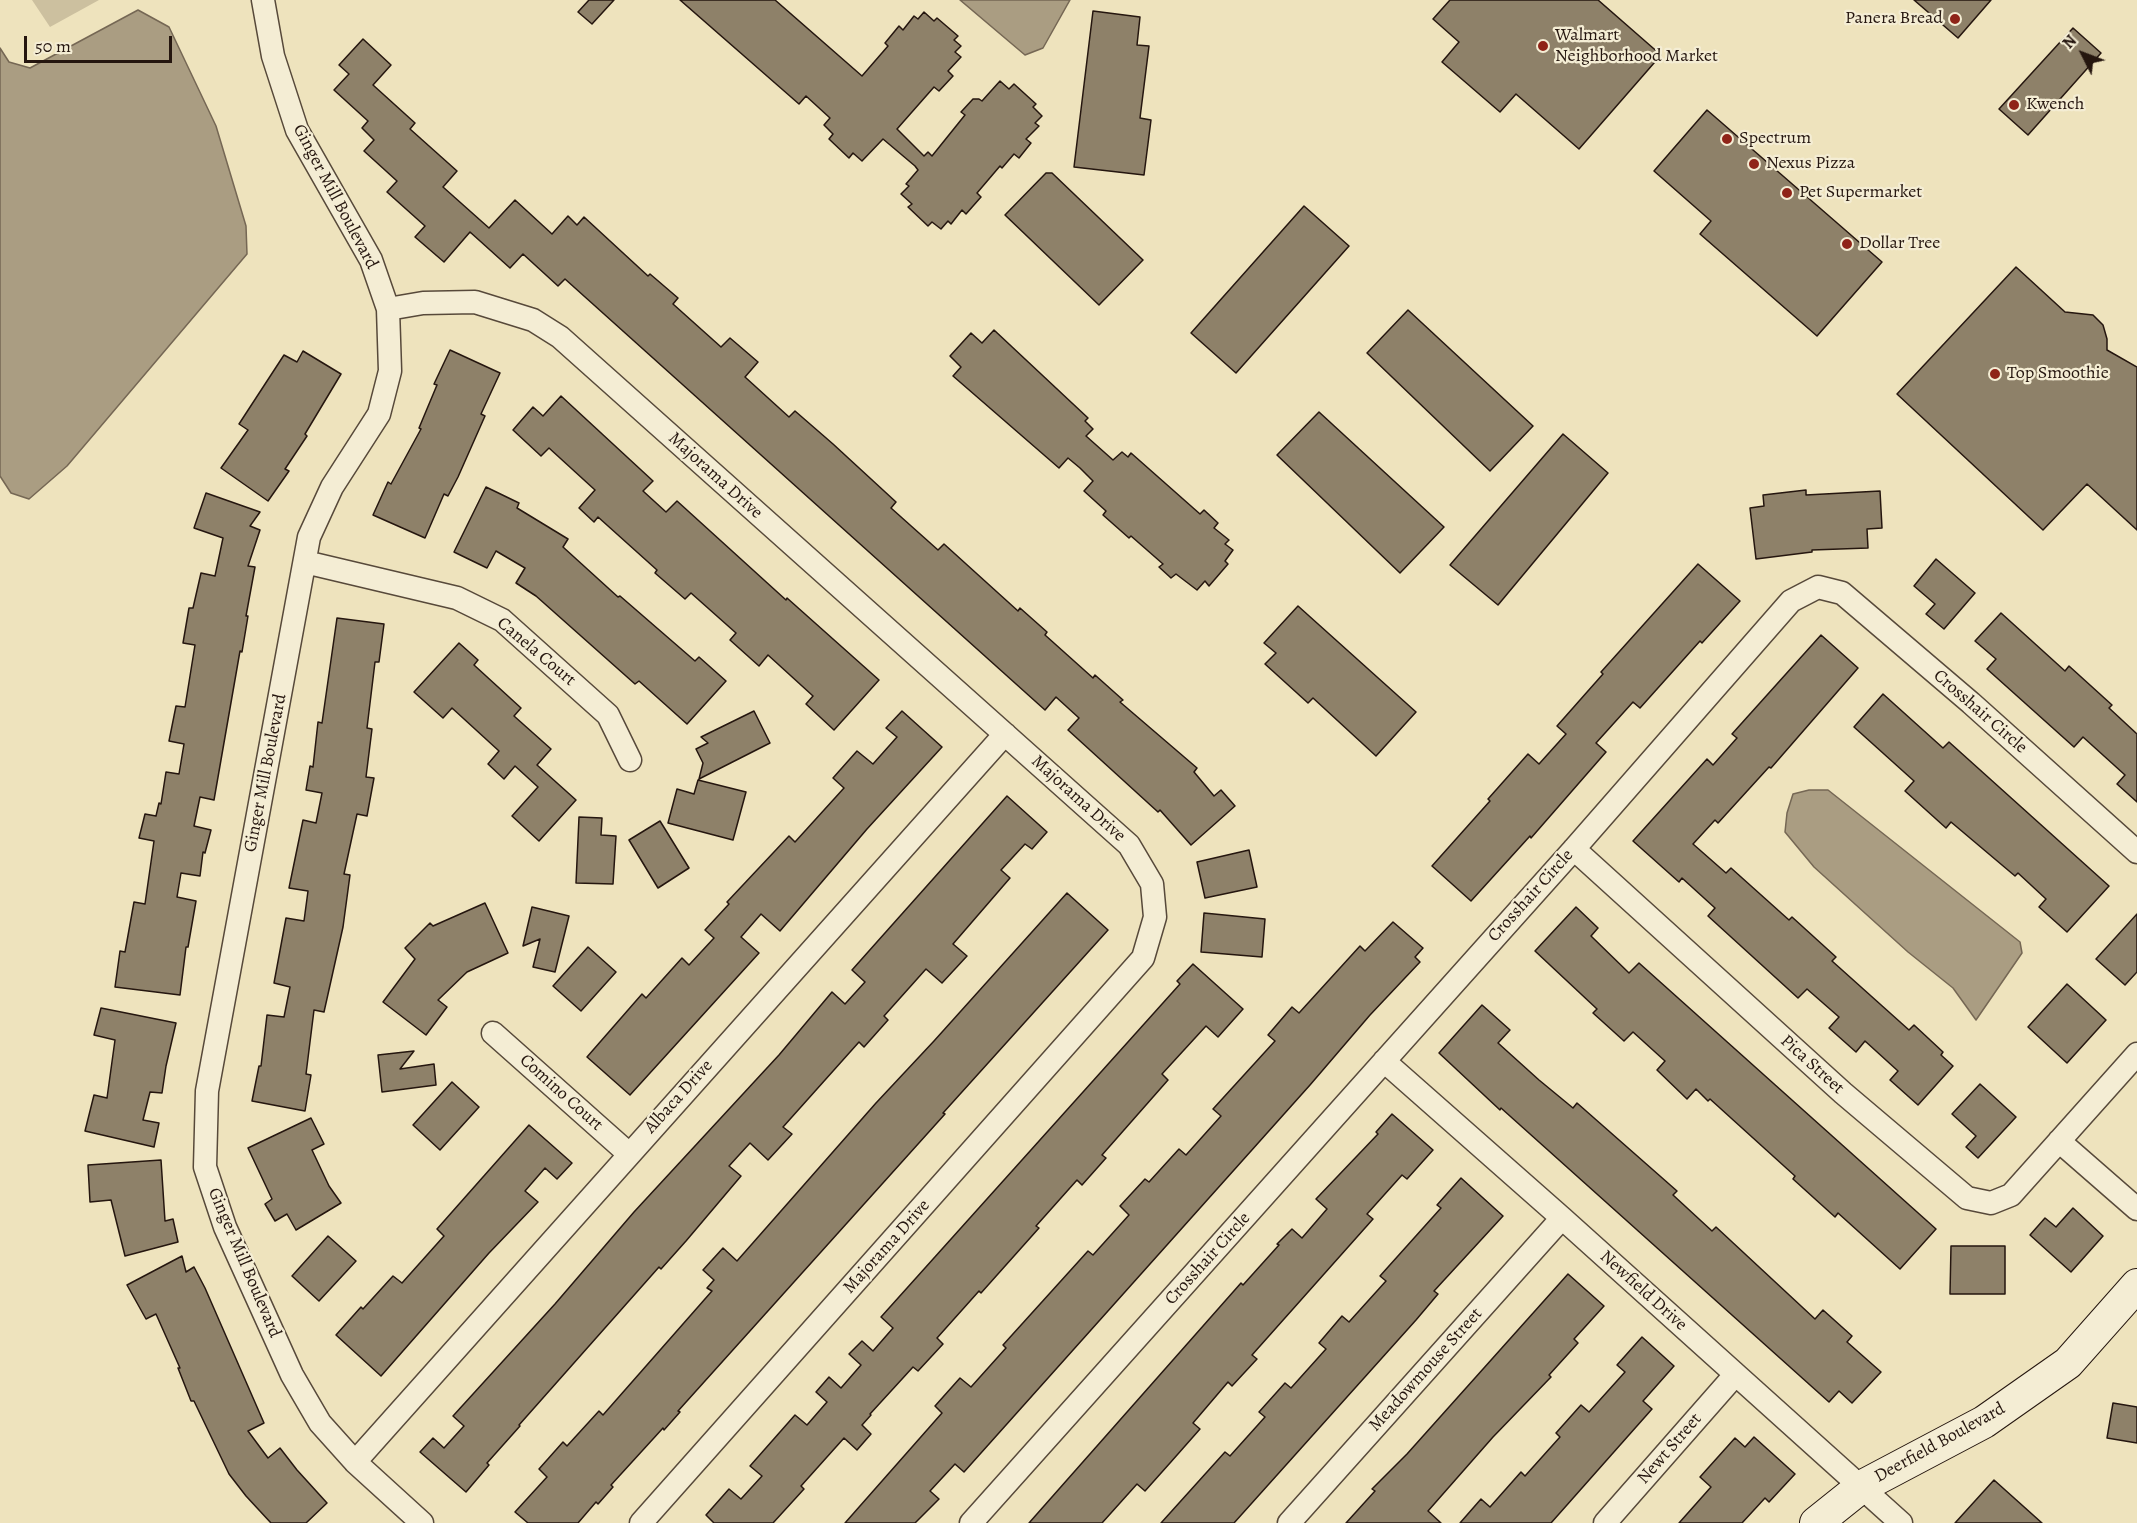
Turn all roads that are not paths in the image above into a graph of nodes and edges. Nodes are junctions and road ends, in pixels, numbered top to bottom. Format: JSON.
{"nodes":[{"id":1,"x":263,"y":0,"type":"edge"},
{"id":2,"x":388,"y":309,"type":"junction"},
{"id":3,"x":305,"y":561,"type":"junction"},
{"id":4,"x":1005,"y":734,"type":"junction"},
{"id":5,"x":630,"y":760,"type":"dead end"},
{"id":6,"x":1574,"y":849,"type":"junction"},
{"id":7,"x":2137,"y":852,"type":"edge"},
{"id":8,"x":493,"y":1033,"type":"dead end"},
{"id":9,"x":2137,"y":1054,"type":"edge"},
{"id":10,"x":1384,"y":1061,"type":"junction"},
{"id":11,"x":2059,"y":1142,"type":"junction"},
{"id":12,"x":629,"y":1154,"type":"junction"},
{"id":13,"x":2137,"y":1209,"type":"edge"},
{"id":14,"x":1562,"y":1218,"type":"junction"},
{"id":15,"x":2137,"y":1285,"type":"edge"},
{"id":16,"x":1735,"y":1375,"type":"junction"},
{"id":17,"x":355,"y":1462,"type":"junction"},
{"id":18,"x":1861,"y":1487,"type":"junction"},
{"id":19,"x":422,"y":1523,"type":"edge"},
{"id":20,"x":641,"y":1523,"type":"edge"},
{"id":21,"x":971,"y":1523,"type":"edge"},
{"id":22,"x":1289,"y":1523,"type":"edge"},
{"id":23,"x":1605,"y":1523,"type":"edge"},
{"id":24,"x":1816,"y":1523,"type":"edge"},
{"id":25,"x":1901,"y":1523,"type":"edge"}],
"edges":[{"from":1,"to":2,"type":"street","name":"Ginger Mill Boulevard"},
{"from":2,"to":3,"type":"street","name":"Ginger Mill Boulevard"},
{"from":2,"to":4,"type":"street","name":"Majorama Drive"},
{"from":3,"to":5,"type":"street","name":"Canela Court"},
{"from":3,"to":17,"type":"street","name":"Ginger Mill Boulevard"},
{"from":4,"to":12,"type":"street","name":"Albaca Drive"},
{"from":4,"to":20,"type":"street","name":"Majorama Drive"},
{"from":6,"to":7,"type":"street","name":"Crosshair Circle"},
{"from":6,"to":10,"type":"street","name":"Crosshair Circle"},
{"from":6,"to":11,"type":"street","name":"Pica Street"},
{"from":8,"to":12,"type":"street","name":"Comino Court"},
{"from":9,"to":11,"type":"street"},
{"from":10,"to":14,"type":"street","name":"Newfield Drive"},
{"from":10,"to":21,"type":"street","name":"Crosshair Circle"},
{"from":11,"to":13,"type":"street"},
{"from":12,"to":17,"type":"street","name":"Albaca Drive"},
{"from":14,"to":16,"type":"street","name":"Newfield Drive"},
{"from":14,"to":22,"type":"street","name":"Meadowmouse Street"},
{"from":15,"to":18,"type":"street","name":"Deerfield Boulevard"},
{"from":16,"to":18,"type":"street","name":"Newfield Drive"},
{"from":16,"to":23,"type":"street","name":"Newt Street"},
{"from":17,"to":19,"type":"street","name":"Ginger Mill Boulevard"},
{"from":18,"to":24,"type":"street","name":"Deerfield Boulevard"},
{"from":18,"to":25,"type":"street","name":"Newfield Drive"}]}
